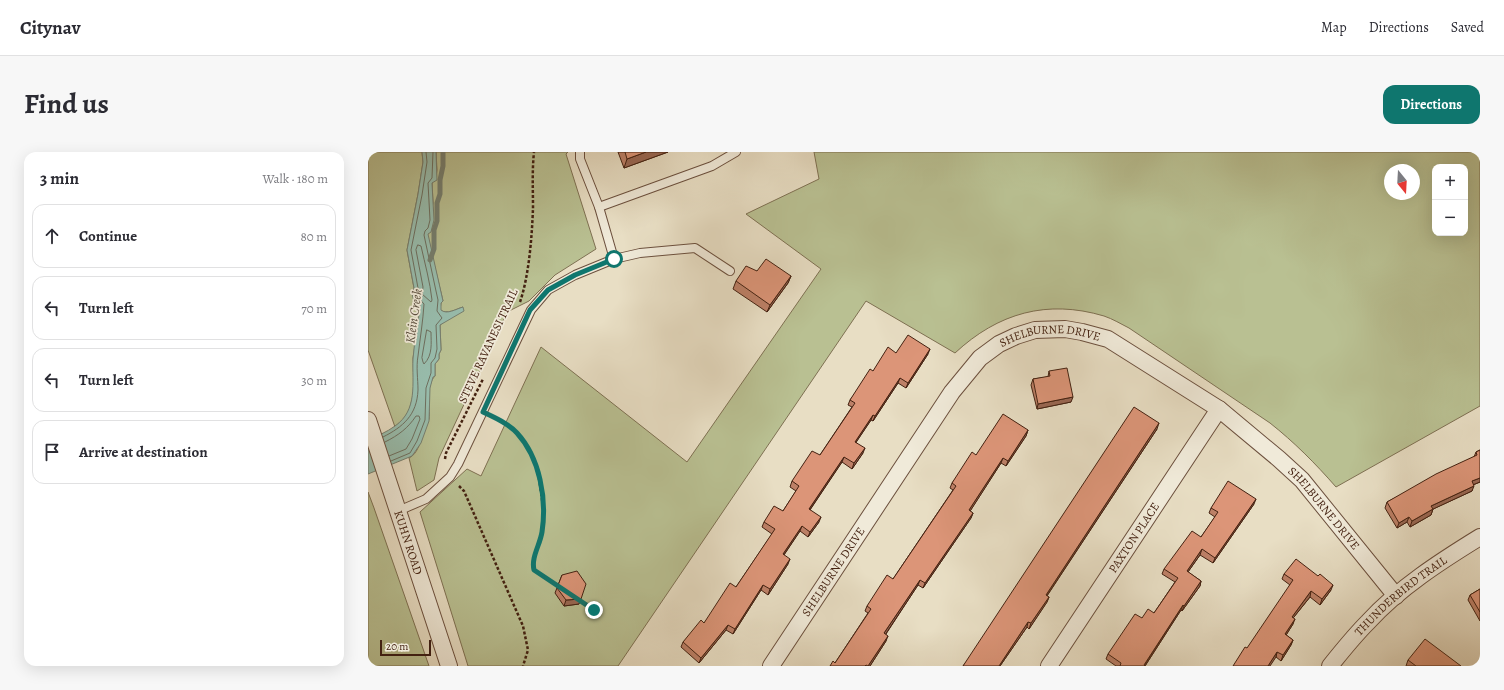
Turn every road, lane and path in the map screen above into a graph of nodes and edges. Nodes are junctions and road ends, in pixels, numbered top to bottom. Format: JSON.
{"nodes":[{"id":1,"x":534,"y":152,"type":"edge"},
{"id":2,"x":580,"y":152,"type":"edge"},
{"id":3,"x":736,"y":152,"type":"edge"},
{"id":4,"x":599,"y":207,"type":"junction"},
{"id":5,"x":614,"y":259,"type":"junction"},
{"id":6,"x":730,"y":271,"type":"dead end"},
{"id":7,"x":520,"y":304,"type":"dead end"},
{"id":8,"x":485,"y":375,"type":"dead end"},
{"id":9,"x":1219,"y":409,"type":"junction"},
{"id":10,"x":483,"y":412,"type":"junction"},
{"id":11,"x":369,"y":424,"type":"edge"},
{"id":12,"x":445,"y":465,"type":"dead end"},
{"id":13,"x":457,"y":484,"type":"dead end"},
{"id":14,"x":398,"y":511,"type":"junction"},
{"id":15,"x":1480,"y":537,"type":"edge"},
{"id":16,"x":561,"y":588,"type":"edge"},
{"id":17,"x":1396,"y":596,"type":"junction"},
{"id":18,"x":574,"y":597,"type":"edge"},
{"id":19,"x":594,"y":610,"type":"dead end"},
{"id":20,"x":449,"y":666,"type":"edge"},
{"id":21,"x":523,"y":666,"type":"edge"},
{"id":22,"x":771,"y":666,"type":"edge"},
{"id":23,"x":1049,"y":666,"type":"edge"},
{"id":24,"x":1330,"y":666,"type":"edge"}],
"edges":[{"from":1,"to":7,"type":"path","name":"STEVE RAVANESI TRAIL"},
{"from":2,"to":4,"type":"lane"},
{"from":3,"to":4,"type":"lane"},
{"from":4,"to":5,"type":"lane"},
{"from":5,"to":6,"type":"lane"},
{"from":5,"to":10,"type":"lane"},
{"from":8,"to":12,"type":"path","name":"STEVE RAVANESI TRAIL"},
{"from":9,"to":17,"type":"street","name":"SHELBURNE DRIVE"},
{"from":9,"to":22,"type":"street","name":"SHELBURNE DRIVE"},
{"from":9,"to":23,"type":"street","name":"PAXTON PLACE"},
{"from":10,"to":14,"type":"lane"},
{"from":10,"to":16,"type":"path"},
{"from":11,"to":14,"type":"street","name":"KUHN ROAD"},
{"from":13,"to":21,"type":"path"},
{"from":14,"to":20,"type":"street","name":"KUHN ROAD"},
{"from":15,"to":17,"type":"street","name":"THUNDERBIRD TRAIL"},
{"from":17,"to":24,"type":"street","name":"THUNDERBIRD TRAIL"},
{"from":18,"to":19,"type":"path"}]}
